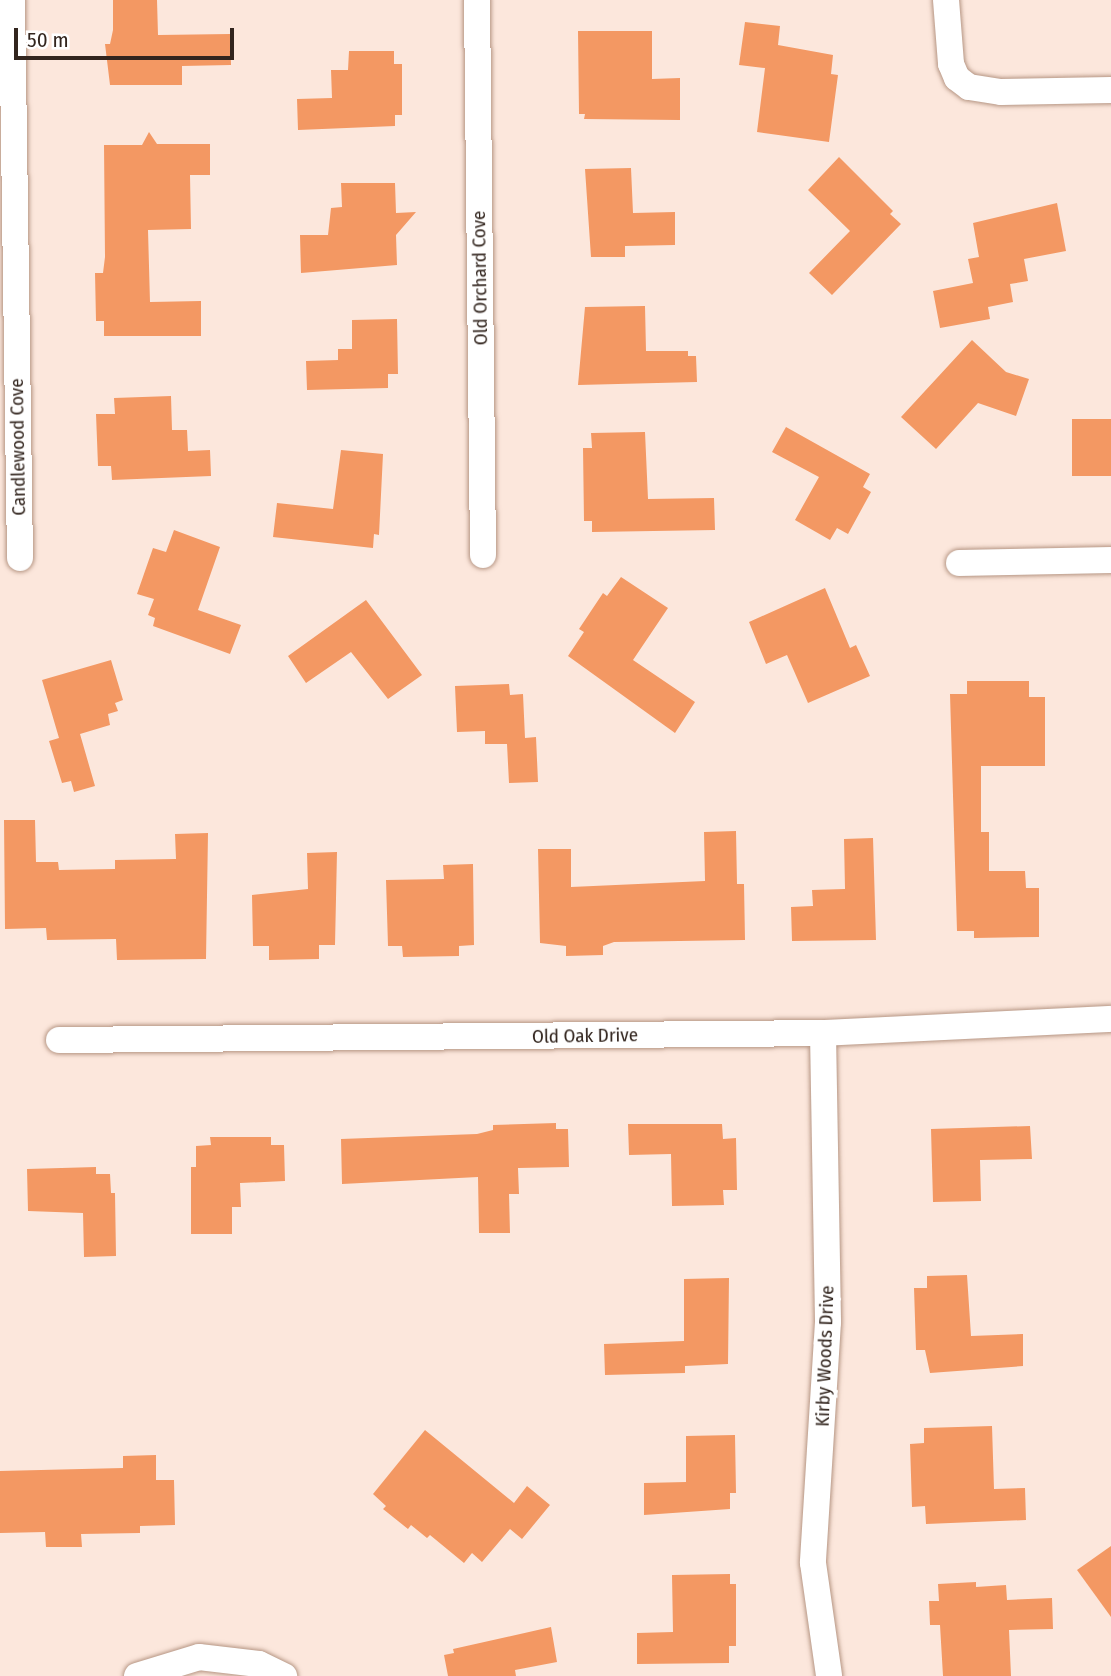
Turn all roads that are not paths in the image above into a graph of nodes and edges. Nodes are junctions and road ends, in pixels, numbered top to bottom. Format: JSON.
{"nodes":[{"id":1,"x":12,"y":0,"type":"edge"},
{"id":2,"x":477,"y":0,"type":"edge"},
{"id":3,"x":946,"y":0,"type":"edge"},
{"id":4,"x":1111,"y":90,"type":"edge"},
{"id":5,"x":483,"y":555,"type":"dead end"},
{"id":6,"x":20,"y":558,"type":"dead end"},
{"id":7,"x":1111,"y":561,"type":"edge"},
{"id":8,"x":958,"y":563,"type":"dead end"},
{"id":9,"x":1111,"y":1019,"type":"edge"},
{"id":10,"x":823,"y":1033,"type":"junction"},
{"id":11,"x":59,"y":1040,"type":"dead end"},
{"id":12,"x":137,"y":1676,"type":"edge"},
{"id":13,"x":284,"y":1676,"type":"edge"},
{"id":14,"x":829,"y":1676,"type":"edge"}],
"edges":[{"from":1,"to":6,"type":"street","name":"Candlewood Cove"},
{"from":2,"to":5,"type":"street","name":"Old Orchard Cove"},
{"from":3,"to":4,"type":"street"},
{"from":7,"to":8,"type":"street"},
{"from":9,"to":10,"type":"street","name":"Old Oak Drive"},
{"from":10,"to":11,"type":"street","name":"Old Oak Drive"},
{"from":10,"to":14,"type":"street","name":"Kirby Woods Drive"},
{"from":12,"to":13,"type":"street"}]}
